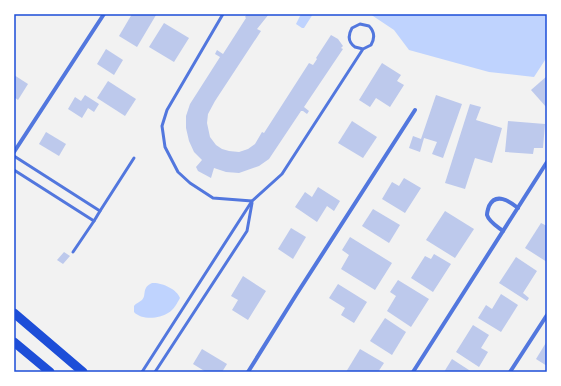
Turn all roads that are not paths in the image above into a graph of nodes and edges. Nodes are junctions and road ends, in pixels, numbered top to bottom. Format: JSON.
{"nodes":[{"id":1,"x":104,"y":14,"type":"edge"},
{"id":2,"x":223,"y":14,"type":"edge"},
{"id":3,"x":363,"y":49,"type":"junction"},
{"id":4,"x":415,"y":110,"type":"dead end"},
{"id":5,"x":14,"y":152,"type":"edge"},
{"id":6,"x":14,"y":156,"type":"edge"},
{"id":7,"x":134,"y":158,"type":"dead end"},
{"id":8,"x":547,"y":162,"type":"edge"},
{"id":9,"x":14,"y":170,"type":"edge"},
{"id":10,"x":252,"y":201,"type":"junction"},
{"id":11,"x":518,"y":208,"type":"junction"},
{"id":12,"x":100,"y":211,"type":"junction"},
{"id":13,"x":94,"y":221,"type":"junction"},
{"id":14,"x":503,"y":231,"type":"junction"},
{"id":15,"x":73,"y":252,"type":"dead end"},
{"id":16,"x":14,"y":313,"type":"edge"},
{"id":17,"x":547,"y":315,"type":"edge"},
{"id":18,"x":14,"y":342,"type":"edge"},
{"id":19,"x":50,"y":372,"type":"edge"},
{"id":20,"x":83,"y":372,"type":"edge"},
{"id":21,"x":142,"y":372,"type":"edge"},
{"id":22,"x":155,"y":372,"type":"edge"},
{"id":23,"x":248,"y":372,"type":"edge"},
{"id":24,"x":413,"y":372,"type":"edge"},
{"id":25,"x":510,"y":372,"type":"edge"}],
"edges":[{"from":1,"to":5,"type":"street"},
{"from":2,"to":10,"type":"lane"},
{"from":3,"to":3,"type":"lane"},
{"from":3,"to":10,"type":"lane"},
{"from":4,"to":23,"type":"street"},
{"from":6,"to":12,"type":"lane"},
{"from":7,"to":12,"type":"lane"},
{"from":8,"to":11,"type":"street"},
{"from":9,"to":13,"type":"lane"},
{"from":10,"to":21,"type":"lane"},
{"from":10,"to":22,"type":"lane"},
{"from":11,"to":14,"type":"street"},
{"from":11,"to":14,"type":"street"},
{"from":12,"to":13,"type":"lane"},
{"from":13,"to":15,"type":"lane"},
{"from":14,"to":24,"type":"street"},
{"from":16,"to":20,"type":"main road"},
{"from":17,"to":25,"type":"street"},
{"from":18,"to":19,"type":"main road"}]}
